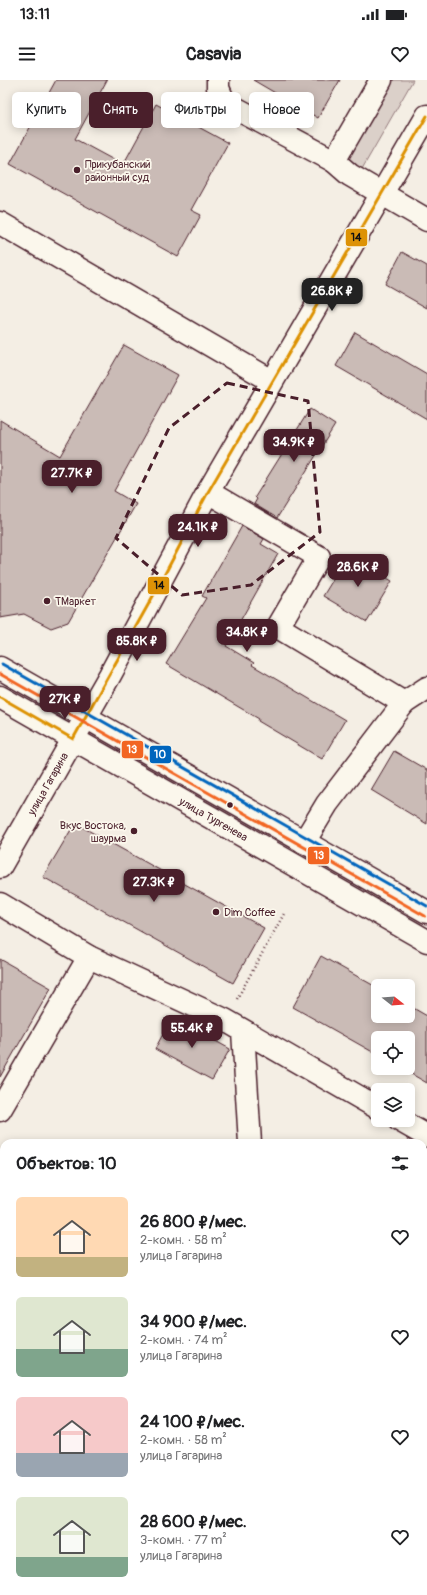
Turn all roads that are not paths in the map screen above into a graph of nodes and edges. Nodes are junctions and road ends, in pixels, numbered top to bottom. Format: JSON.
{"nodes":[{"id":1,"x":218,"y":80,"type":"edge"},
{"id":2,"x":381,"y":80,"type":"edge"},
{"id":3,"x":427,"y":116,"type":"edge"},
{"id":4,"x":334,"y":161,"type":"junction"},
{"id":5,"x":381,"y":193,"type":"junction"},
{"id":6,"x":427,"y":220,"type":"edge"},
{"id":7,"x":0,"y":223,"type":"edge"},
{"id":8,"x":272,"y":381,"type":"junction"},
{"id":9,"x":208,"y":492,"type":"junction"},
{"id":10,"x":0,"y":668,"type":"edge"},
{"id":11,"x":427,"y":688,"type":"edge"},
{"id":12,"x":0,"y":697,"type":"edge"},
{"id":13,"x":404,"y":703,"type":"junction"},
{"id":14,"x":86,"y":717,"type":"junction"},
{"id":15,"x":73,"y":739,"type":"junction"},
{"id":16,"x":304,"y":842,"type":"junction"},
{"id":17,"x":0,"y":867,"type":"edge"},
{"id":18,"x":0,"y":904,"type":"edge"},
{"id":19,"x":427,"y":912,"type":"edge"},
{"id":20,"x":427,"y":941,"type":"edge"},
{"id":21,"x":89,"y":957,"type":"junction"},
{"id":22,"x":234,"y":1025,"type":"junction"},
{"id":23,"x":371,"y":1104,"type":"edge"},
{"id":24,"x":0,"y":1110,"type":"edge"},
{"id":25,"x":411,"y":1127,"type":"edge"},
{"id":26,"x":427,"y":1136,"type":"edge"},
{"id":27,"x":249,"y":1139,"type":"edge"}],
"edges":[{"from":1,"to":4,"type":"main road"},
{"from":2,"to":4,"type":"main road"},
{"from":3,"to":5,"type":"main road","name":"улица Гагарина"},
{"from":4,"to":5,"type":"main road"},
{"from":5,"to":6,"type":"main road"},
{"from":5,"to":8,"type":"main road","name":"улица Гагарина"},
{"from":7,"to":8,"type":"main road"},
{"from":8,"to":9,"type":"main road","name":"улица Гагарина"},
{"from":9,"to":13,"type":"main road"},
{"from":9,"to":14,"type":"main road","name":"улица Гагарина"},
{"from":10,"to":14,"type":"main road"},
{"from":11,"to":13,"type":"main road"},
{"from":12,"to":15,"type":"main road","name":"улица Тургенева"},
{"from":13,"to":16,"type":"main road"},
{"from":14,"to":15,"type":"main road","name":"улица Гагарина"},
{"from":14,"to":16,"type":"main road"},
{"from":15,"to":17,"type":"main road","name":"улица Гагарина"},
{"from":15,"to":20,"type":"main road","name":"улица Тургенева"},
{"from":16,"to":19,"type":"main road"},
{"from":18,"to":21,"type":"main road"},
{"from":21,"to":22,"type":"main road"},
{"from":21,"to":24,"type":"main road"},
{"from":22,"to":23,"type":"main road"},
{"from":22,"to":27,"type":"main road"},
{"from":25,"to":26,"type":"main road"}]}
